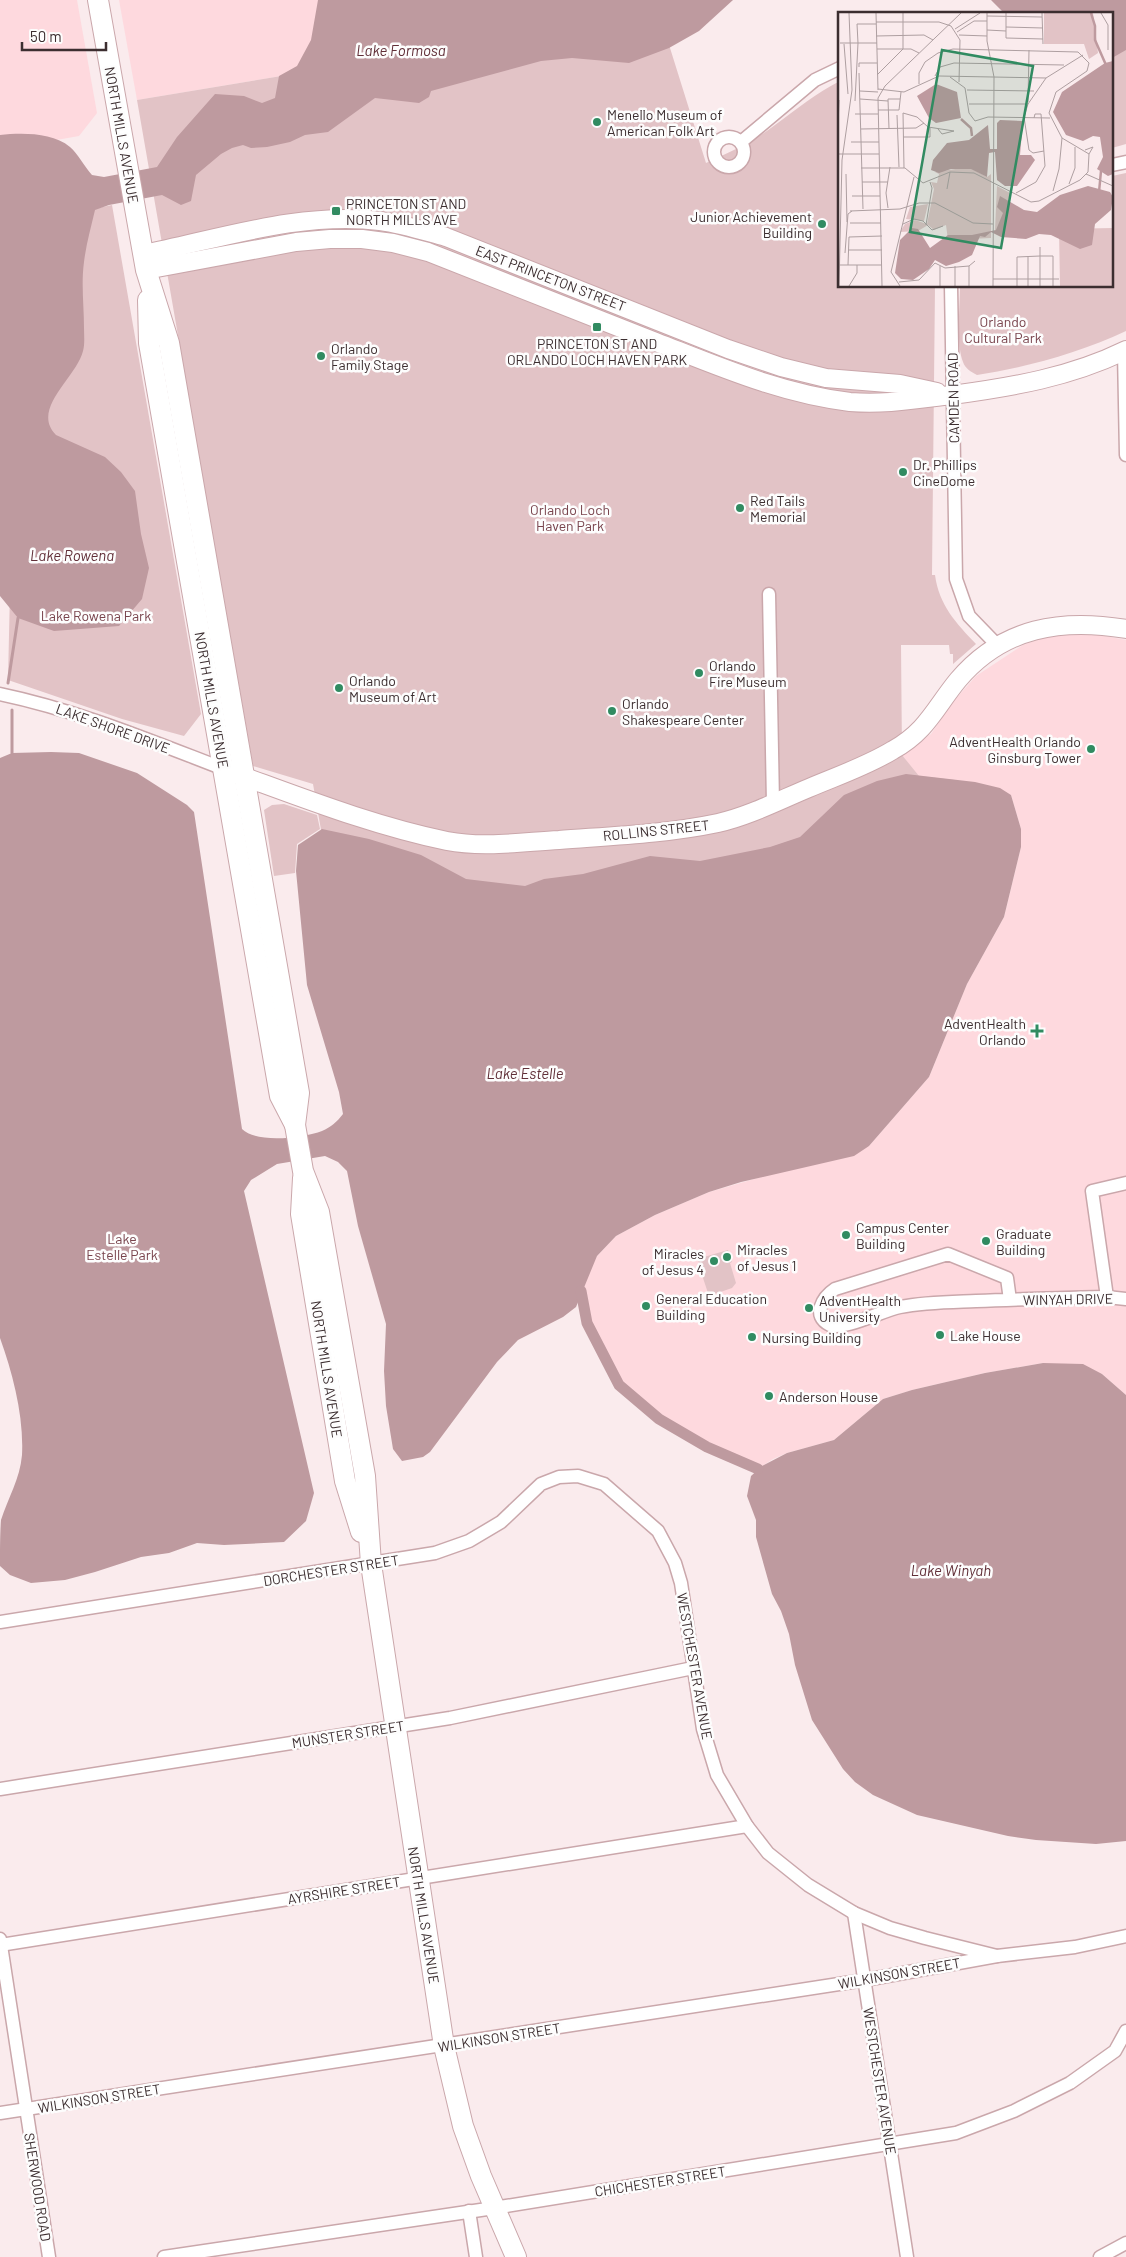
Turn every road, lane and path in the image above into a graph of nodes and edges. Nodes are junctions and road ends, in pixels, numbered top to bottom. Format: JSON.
{"nodes":[{"id":1,"x":98,"y":0,"type":"edge"},
{"id":2,"x":838,"y":69,"type":"edge"},
{"id":3,"x":741,"y":142,"type":"dead end"},
{"id":4,"x":145,"y":262,"type":"junction"},
{"id":5,"x":951,"y":288,"type":"edge"},
{"id":6,"x":631,"y":310,"type":"junction"},
{"id":7,"x":651,"y":318,"type":"junction"},
{"id":8,"x":624,"y":330,"type":"junction"},
{"id":9,"x":645,"y":337,"type":"junction"},
{"id":10,"x":1125,"y":351,"type":"edge"},
{"id":11,"x":952,"y":394,"type":"junction"},
{"id":12,"x":1126,"y":455,"type":"edge"},
{"id":13,"x":769,"y":594,"type":"dead end"},
{"id":14,"x":1126,"y":629,"type":"edge"},
{"id":15,"x":998,"y":646,"type":"junction"},
{"id":16,"x":0,"y":694,"type":"edge"},
{"id":17,"x":224,"y":769,"type":"junction"},
{"id":18,"x":245,"y":777,"type":"junction"},
{"id":19,"x":773,"y":803,"type":"junction"},
{"id":20,"x":295,"y":1125,"type":"junction"},
{"id":21,"x":1126,"y":1183,"type":"edge"},
{"id":22,"x":1107,"y":1297,"type":"junction"},
{"id":23,"x":1126,"y":1298,"type":"edge"},
{"id":24,"x":1010,"y":1300,"type":"junction"},
{"id":25,"x":632,"y":1506,"type":"joint"},
{"id":26,"x":371,"y":1564,"type":"junction"},
{"id":27,"x":0,"y":1622,"type":"edge"},
{"id":28,"x":693,"y":1668,"type":"junction"},
{"id":29,"x":396,"y":1727,"type":"junction"},
{"id":30,"x":0,"y":1789,"type":"edge"},
{"id":31,"x":747,"y":1826,"type":"junction"},
{"id":32,"x":418,"y":1878,"type":"junction"},
{"id":33,"x":854,"y":1913,"type":"junction"},
{"id":34,"x":1126,"y":1936,"type":"edge"},
{"id":35,"x":0,"y":1943,"type":"edge"},
{"id":36,"x":997,"y":1956,"type":"junction"},
{"id":37,"x":864,"y":1980,"type":"junction"},
{"id":38,"x":1126,"y":2031,"type":"edge"},
{"id":39,"x":444,"y":2046,"type":"junction"},
{"id":40,"x":26,"y":2109,"type":"junction"},
{"id":41,"x":0,"y":2113,"type":"edge"},
{"id":42,"x":890,"y":2144,"type":"junction"},
{"id":43,"x":494,"y":2208,"type":"junction"},
{"id":44,"x":469,"y":2211,"type":"junction"},
{"id":45,"x":1126,"y":2243,"type":"edge"},
{"id":46,"x":49,"y":2257,"type":"edge"},
{"id":47,"x":164,"y":2257,"type":"edge"},
{"id":48,"x":476,"y":2257,"type":"edge"},
{"id":49,"x":516,"y":2257,"type":"edge"},
{"id":50,"x":907,"y":2257,"type":"edge"},
{"id":51,"x":1100,"y":2257,"type":"edge"}],
"edges":[{"from":1,"to":4,"type":"main road","name":"NORTH MILLS AVENUE"},
{"from":2,"to":3,"type":"street"},
{"from":4,"to":6,"type":"main road","name":"EAST PRINCETON STREET"},
{"from":4,"to":8,"type":"main road","name":"EAST PRINCETON STREET"},
{"from":4,"to":17,"type":"main road","name":"NORTH MILLS AVENUE"},
{"from":4,"to":18,"type":"main road","name":"NORTH MILLS AVENUE"},
{"from":5,"to":11,"type":"street","name":"CAMDEN ROAD"},
{"from":6,"to":7,"type":"main road","name":"EAST PRINCETON STREET"},
{"from":6,"to":8,"type":"street"},
{"from":7,"to":9,"type":"street"},
{"from":7,"to":11,"type":"main road","name":"EAST PRINCETON STREET"},
{"from":8,"to":9,"type":"main road","name":"EAST PRINCETON STREET"},
{"from":9,"to":11,"type":"main road","name":"EAST PRINCETON STREET"},
{"from":10,"to":11,"type":"main road","name":"EAST PRINCETON STREET"},
{"from":10,"to":12,"type":"street"},
{"from":11,"to":15,"type":"street","name":"CAMDEN ROAD"},
{"from":13,"to":19,"type":"street"},
{"from":14,"to":15,"type":"main road","name":"ROLLINS STREET"},
{"from":15,"to":19,"type":"main road","name":"ROLLINS STREET"},
{"from":16,"to":17,"type":"street","name":"LAKE SHORE DRIVE"},
{"from":17,"to":18,"type":"main road","name":"ROLLINS STREET"},
{"from":17,"to":20,"type":"main road","name":"NORTH MILLS AVENUE"},
{"from":18,"to":19,"type":"main road","name":"ROLLINS STREET"},
{"from":18,"to":20,"type":"main road","name":"NORTH MILLS AVENUE"},
{"from":20,"to":26,"type":"main road","name":"NORTH MILLS AVENUE"},
{"from":21,"to":22,"type":"street"},
{"from":22,"to":23,"type":"street","name":"WINYAH DRIVE"},
{"from":22,"to":24,"type":"street","name":"WINYAH DRIVE"},
{"from":24,"to":24,"type":"street","name":"WINYAH DRIVE"},
{"from":25,"to":26,"type":"street","name":"DORCHESTER STREET"},
{"from":25,"to":28,"type":"street","name":"WESTCHESTER AVENUE"},
{"from":26,"to":27,"type":"street","name":"DORCHESTER STREET"},
{"from":26,"to":29,"type":"main road","name":"NORTH MILLS AVENUE"},
{"from":28,"to":29,"type":"street","name":"MUNSTER STREET"},
{"from":28,"to":31,"type":"street","name":"WESTCHESTER AVENUE"},
{"from":29,"to":30,"type":"street","name":"MUNSTER STREET"},
{"from":29,"to":32,"type":"main road","name":"NORTH MILLS AVENUE"},
{"from":31,"to":32,"type":"street","name":"AYRSHIRE STREET"},
{"from":31,"to":33,"type":"street","name":"WESTCHESTER AVENUE"},
{"from":32,"to":35,"type":"street","name":"AYRSHIRE STREET"},
{"from":32,"to":39,"type":"main road","name":"NORTH MILLS AVENUE"},
{"from":33,"to":36,"type":"street","name":"WILKINSON STREET"},
{"from":33,"to":37,"type":"street","name":"WESTCHESTER AVENUE"},
{"from":34,"to":36,"type":"street","name":"WILKINSON STREET"},
{"from":35,"to":40,"type":"street","name":"SHERWOOD ROAD"},
{"from":36,"to":37,"type":"street","name":"WILKINSON STREET"},
{"from":37,"to":39,"type":"street","name":"WILKINSON STREET"},
{"from":37,"to":42,"type":"street","name":"WESTCHESTER AVENUE"},
{"from":38,"to":42,"type":"street","name":"CHICHESTER STREET"},
{"from":39,"to":40,"type":"street","name":"WILKINSON STREET"},
{"from":39,"to":43,"type":"main road","name":"NORTH MILLS AVENUE"},
{"from":40,"to":41,"type":"street","name":"WILKINSON STREET"},
{"from":40,"to":46,"type":"street","name":"SHERWOOD ROAD"},
{"from":42,"to":43,"type":"street","name":"CHICHESTER STREET"},
{"from":42,"to":50,"type":"street","name":"WESTCHESTER AVENUE"},
{"from":43,"to":44,"type":"street","name":"CHICHESTER STREET"},
{"from":43,"to":49,"type":"main road","name":"NORTH MILLS AVENUE"},
{"from":44,"to":47,"type":"street","name":"CHICHESTER STREET"},
{"from":44,"to":48,"type":"street"},
{"from":45,"to":51,"type":"street"}]}
